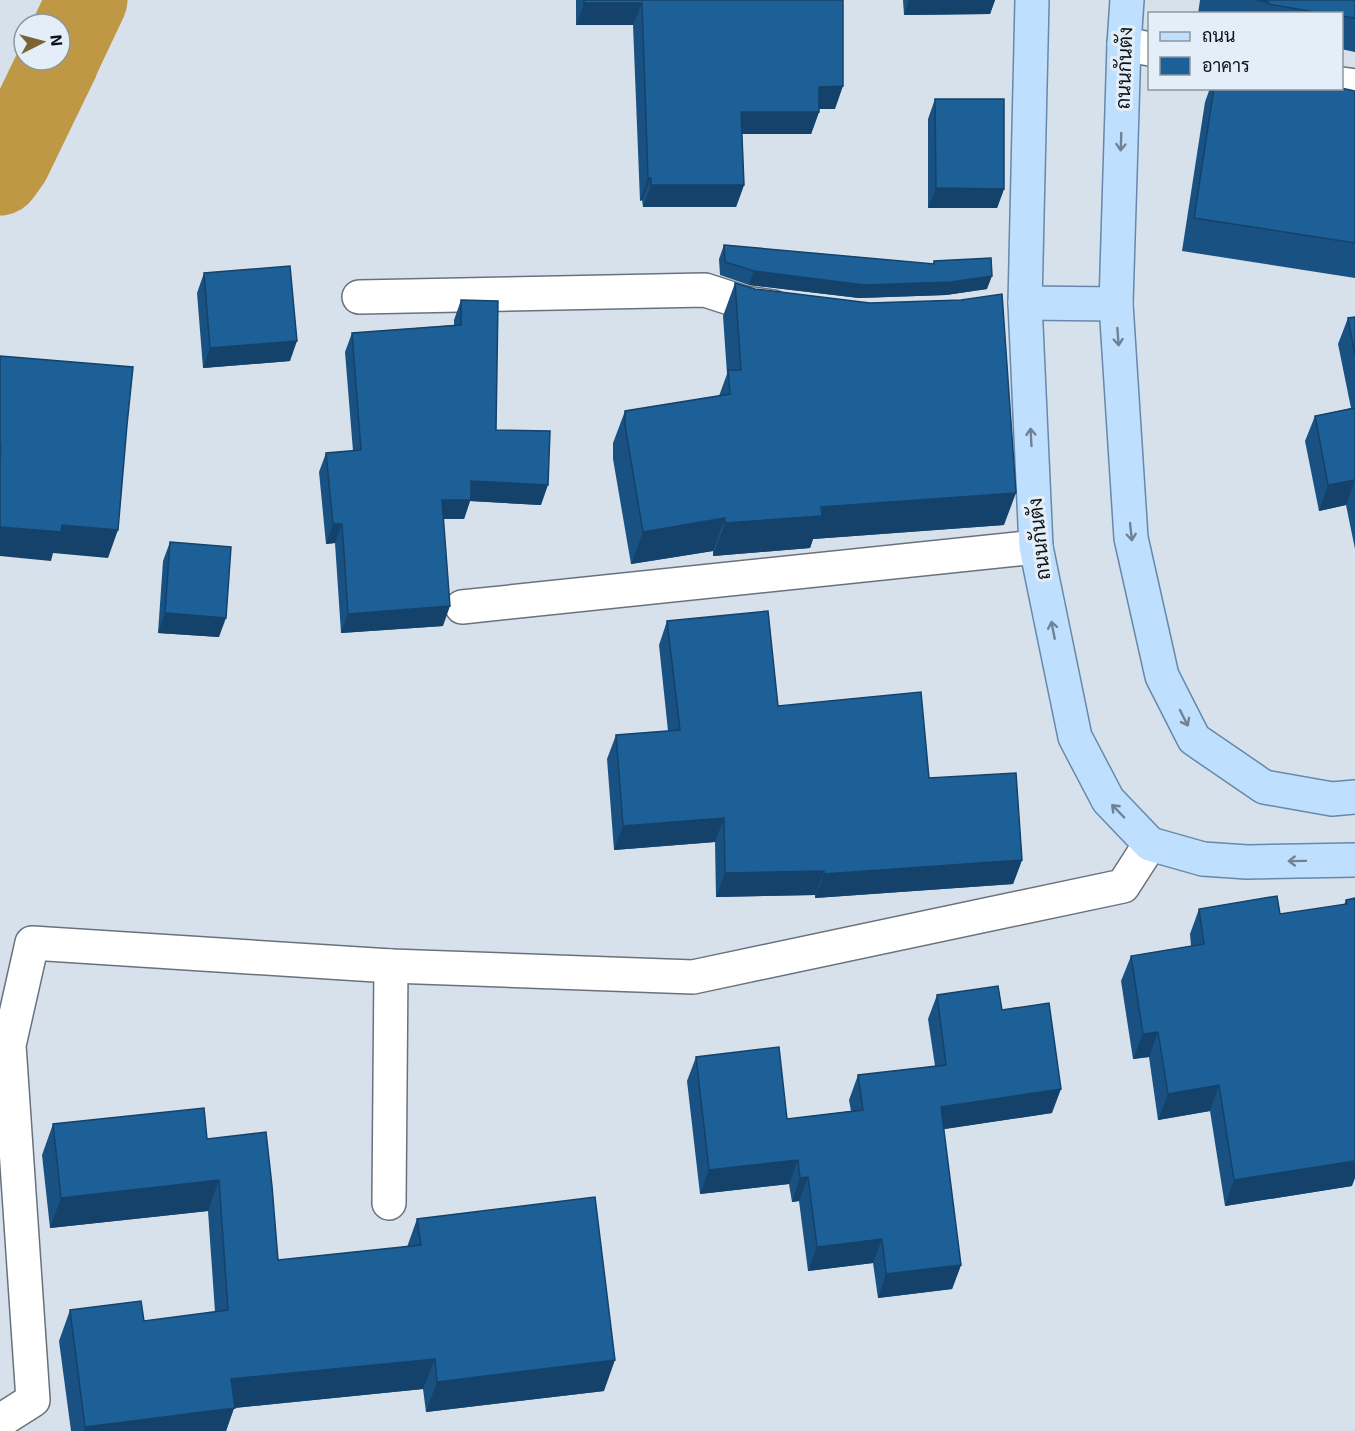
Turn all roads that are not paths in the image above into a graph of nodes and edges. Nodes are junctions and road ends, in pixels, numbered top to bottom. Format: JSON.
{"nodes":[{"id":1,"x":1032,"y":0,"type":"edge"},
{"id":2,"x":1127,"y":0,"type":"edge"},
{"id":3,"x":1137,"y":46,"type":"edge"},
{"id":4,"x":359,"y":297,"type":"dead end"},
{"id":5,"x":1025,"y":303,"type":"junction"},
{"id":6,"x":1116,"y":304,"type":"junction"},
{"id":7,"x":992,"y":308,"type":"edge"},
{"id":8,"x":802,"y":310,"type":"edge"},
{"id":9,"x":1036,"y":547,"type":"junction"},
{"id":10,"x":462,"y":607,"type":"dead end"},
{"id":11,"x":1355,"y":797,"type":"edge"},
{"id":12,"x":1150,"y":844,"type":"junction"},
{"id":13,"x":1355,"y":860,"type":"edge"},
{"id":14,"x":391,"y":966,"type":"junction"},
{"id":15,"x":389,"y":1203,"type":"dead end"},
{"id":16,"x":0,"y":1421,"type":"edge"}],
"edges":[{"from":1,"to":5,"type":"main road","name":"ถนนกันตัง"},
{"from":2,"to":3,"type":"main road","name":"ถนนกันตัง"},
{"from":3,"to":6,"type":"main road","name":"ถนนกันตัง","one_way":true},
{"from":4,"to":8,"type":"street"},
{"from":5,"to":6,"type":"main road"},
{"from":5,"to":7,"type":"street"},
{"from":9,"to":5,"type":"main road","name":"ถนนกันตัง","one_way":true},
{"from":6,"to":11,"type":"main road","name":"ถนนกันตัง","one_way":true},
{"from":9,"to":10,"type":"street"},
{"from":12,"to":9,"type":"main road","name":"ถนนกันตัง","one_way":true},
{"from":13,"to":12,"type":"main road","one_way":true},
{"from":12,"to":14,"type":"street"},
{"from":14,"to":15,"type":"street"},
{"from":14,"to":16,"type":"street"}]}
